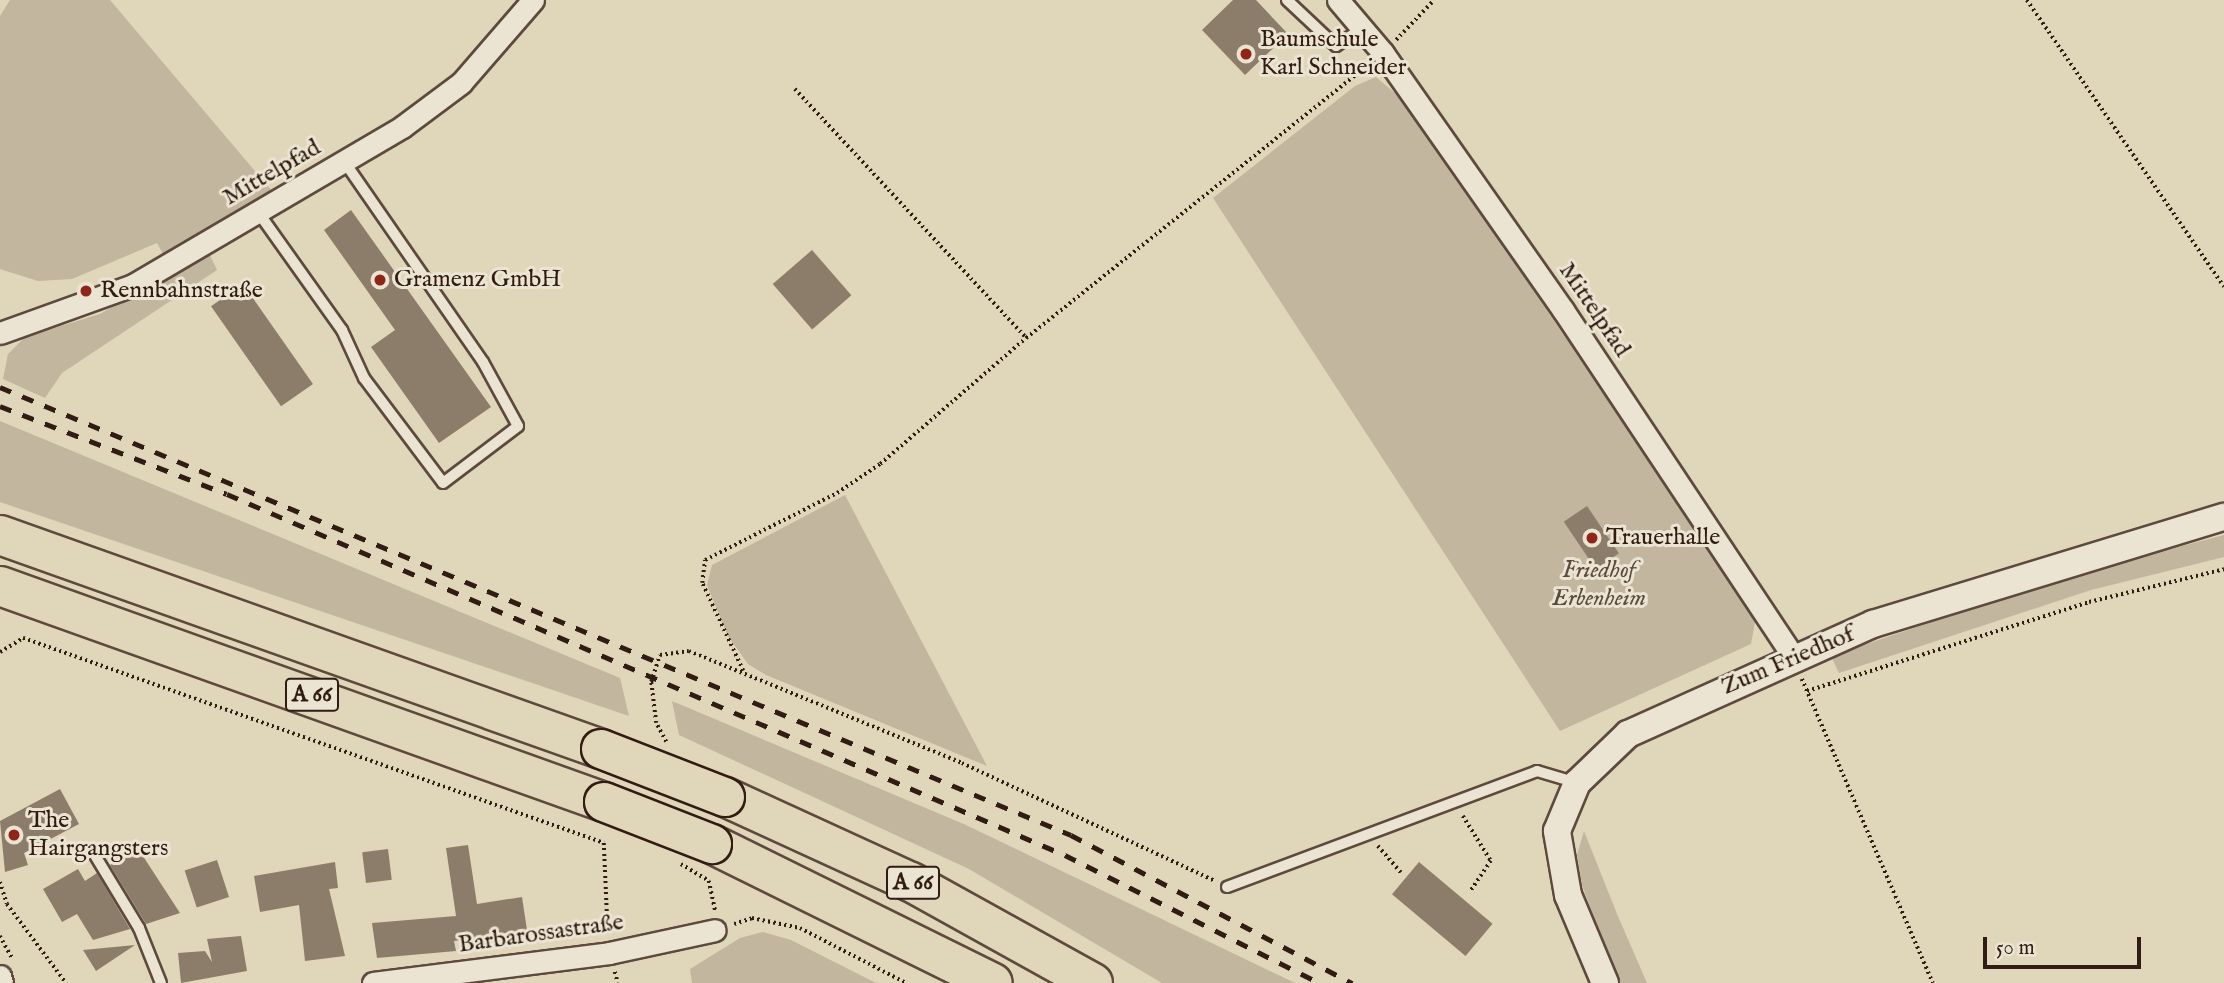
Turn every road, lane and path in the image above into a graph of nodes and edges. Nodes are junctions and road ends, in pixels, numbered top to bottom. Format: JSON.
{"nodes":[{"id":1,"x":533,"y":0,"type":"edge"},
{"id":2,"x":1287,"y":0,"type":"edge"},
{"id":3,"x":1338,"y":0,"type":"edge"},
{"id":4,"x":1434,"y":0,"type":"edge"},
{"id":5,"x":2027,"y":0,"type":"edge"},
{"id":6,"x":1363,"y":28,"type":"junction"},
{"id":7,"x":1383,"y":52,"type":"junction"},
{"id":8,"x":795,"y":89,"type":"dead end"},
{"id":9,"x":344,"y":161,"type":"junction"},
{"id":10,"x":258,"y":212,"type":"junction"},
{"id":11,"x":2224,"y":287,"type":"edge"},
{"id":12,"x":0,"y":333,"type":"edge"},
{"id":13,"x":1026,"y":338,"type":"junction"},
{"id":14,"x":2224,"y":517,"type":"edge"},
{"id":15,"x":0,"y":535,"type":"edge"},
{"id":16,"x":2224,"y":569,"type":"edge"},
{"id":17,"x":9,"y":590,"type":"edge"},
{"id":18,"x":0,"y":652,"type":"edge"},
{"id":19,"x":1794,"y":659,"type":"junction"},
{"id":20,"x":744,"y":673,"type":"junction"},
{"id":21,"x":670,"y":750,"type":"dead end"},
{"id":22,"x":1577,"y":783,"type":"junction"},
{"id":23,"x":1455,"y":802,"type":"junction"},
{"id":24,"x":1370,"y":836,"type":"junction"},
{"id":25,"x":93,"y":852,"type":"dead end"},
{"id":26,"x":682,"y":869,"type":"dead end"},
{"id":27,"x":1401,"y":872,"type":"dead end"},
{"id":28,"x":0,"y":882,"type":"edge"},
{"id":29,"x":1227,"y":887,"type":"joint"},
{"id":30,"x":1470,"y":892,"type":"dead end"},
{"id":31,"x":706,"y":934,"type":"junction"},
{"id":32,"x":609,"y":953,"type":"junction"},
{"id":33,"x":0,"y":976,"type":"edge"},
{"id":34,"x":385,"y":982,"type":"edge"},
{"id":35,"x":2,"y":983,"type":"edge"},
{"id":36,"x":66,"y":983,"type":"edge"},
{"id":37,"x":161,"y":983,"type":"edge"},
{"id":38,"x":905,"y":983,"type":"edge"},
{"id":39,"x":993,"y":983,"type":"edge"},
{"id":40,"x":1093,"y":983,"type":"edge"},
{"id":41,"x":1605,"y":983,"type":"edge"},
{"id":42,"x":1933,"y":983,"type":"edge"}],
"edges":[{"from":1,"to":9,"type":"street","name":"Mittelpfad"},
{"from":2,"to":6,"type":"lane"},
{"from":3,"to":6,"type":"street","name":"Mittelpfad"},
{"from":4,"to":7,"type":"path"},
{"from":5,"to":11,"type":"path"},
{"from":6,"to":7,"type":"street","name":"Mittelpfad"},
{"from":7,"to":13,"type":"path"},
{"from":7,"to":19,"type":"street","name":"Mittelpfad"},
{"from":8,"to":13,"type":"path"},
{"from":9,"to":10,"type":"street","name":"Mittelpfad"},
{"from":9,"to":10,"type":"lane"},
{"from":10,"to":12,"type":"street","name":"Mittelpfad"},
{"from":13,"to":20,"type":"path"},
{"from":14,"to":19,"type":"street","name":"Zum Friedhof"},
{"from":15,"to":40,"type":"highway","number":"A 66","bridge":true},
{"from":16,"to":42,"type":"path"},
{"from":17,"to":39,"type":"highway","number":"A 66","bridge":true},
{"from":18,"to":32,"type":"path"},
{"from":19,"to":22,"type":"street","name":"Zum Friedhof"},
{"from":20,"to":21,"type":"path"},
{"from":20,"to":29,"type":"path"},
{"from":22,"to":23,"type":"lane"},
{"from":22,"to":41,"type":"street","name":"Zum Friedhof"},
{"from":23,"to":24,"type":"lane"},
{"from":23,"to":30,"type":"path"},
{"from":24,"to":27,"type":"path"},
{"from":24,"to":29,"type":"lane"},
{"from":25,"to":37,"type":"lane"},
{"from":26,"to":31,"type":"path"},
{"from":28,"to":36,"type":"path"},
{"from":31,"to":32,"type":"street","name":"Barbarossastraße"},
{"from":31,"to":38,"type":"path"},
{"from":32,"to":34,"type":"street","name":"Barbarossastraße"},
{"from":33,"to":35,"type":"street"}]}
